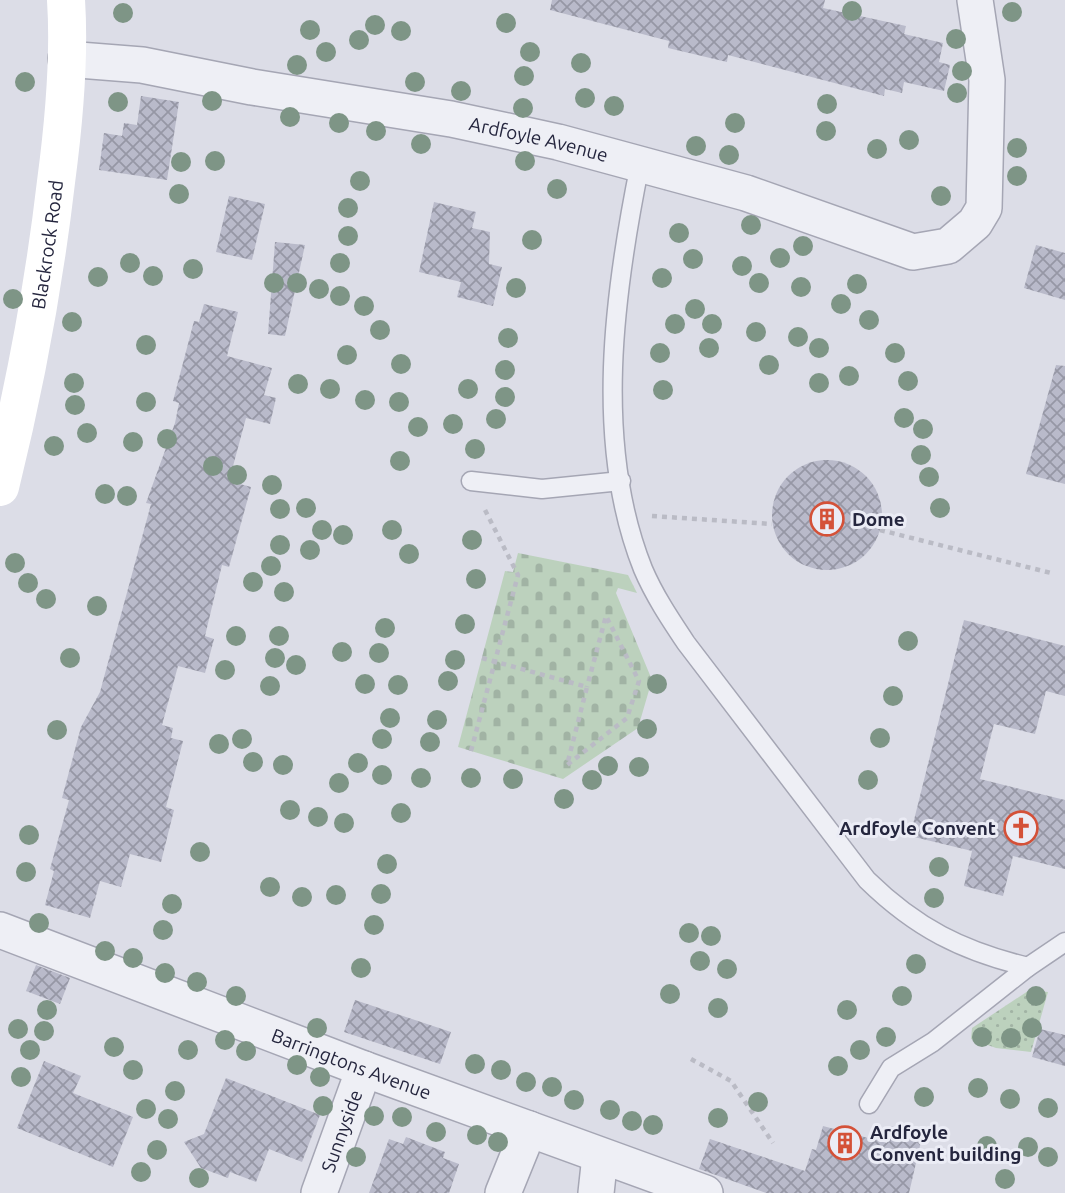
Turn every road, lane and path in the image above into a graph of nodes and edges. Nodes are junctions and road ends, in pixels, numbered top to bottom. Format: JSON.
{"nodes":[{"id":1,"x":66,"y":0,"type":"edge"},
{"id":2,"x":975,"y":0,"type":"edge"},
{"id":3,"x":66,"y":59,"type":"junction"},
{"id":4,"x":640,"y":164,"type":"junction"},
{"id":5,"x":471,"y":481,"type":"joint"},
{"id":6,"x":621,"y":481,"type":"junction"},
{"id":7,"x":0,"y":487,"type":"edge"},
{"id":8,"x":627,"y":514,"type":"junction"},
{"id":9,"x":772,"y":524,"type":"dead end"},
{"id":10,"x":880,"y":530,"type":"dead end"},
{"id":11,"x":1051,"y":573,"type":"dead end"},
{"id":12,"x":482,"y":658,"type":"dead end"},
{"id":13,"x":495,"y":662,"type":"junction"},
{"id":14,"x":587,"y":687,"type":"junction"},
{"id":15,"x":471,"y":751,"type":"dead end"},
{"id":16,"x":0,"y":930,"type":"edge"},
{"id":17,"x":1065,"y":942,"type":"edge"},
{"id":18,"x":1028,"y":967,"type":"junction"},
{"id":19,"x":691,"y":1059,"type":"dead end"},
{"id":20,"x":364,"y":1069,"type":"junction"},
{"id":21,"x":869,"y":1104,"type":"dead end"},
{"id":22,"x":529,"y":1129,"type":"junction"},
{"id":23,"x":773,"y":1143,"type":"dead end"},
{"id":24,"x":600,"y":1156,"type":"junction"},
{"id":25,"x":319,"y":1193,"type":"edge"},
{"id":26,"x":503,"y":1193,"type":"edge"},
{"id":27,"x":596,"y":1193,"type":"edge"},
{"id":28,"x":705,"y":1193,"type":"edge"}],
"edges":[{"from":1,"to":3,"type":"street","name":"Blackrock Road"},
{"from":2,"to":4,"type":"street","name":"Ardfoyle Avenue"},
{"from":3,"to":4,"type":"street","name":"Ardfoyle Avenue"},
{"from":3,"to":7,"type":"street","name":"Blackrock Road"},
{"from":4,"to":6,"type":"lane"},
{"from":5,"to":6,"type":"lane"},
{"from":5,"to":13,"type":"path"},
{"from":6,"to":8,"type":"lane"},
{"from":8,"to":9,"type":"path"},
{"from":8,"to":18,"type":"lane"},
{"from":10,"to":11,"type":"path"},
{"from":12,"to":13,"type":"path"},
{"from":13,"to":14,"type":"path"},
{"from":13,"to":15,"type":"path"},
{"from":14,"to":14,"type":"path"},
{"from":16,"to":20,"type":"street","name":"Barringtons Avenue"},
{"from":17,"to":18,"type":"lane"},
{"from":18,"to":21,"type":"lane"},
{"from":19,"to":23,"type":"path"},
{"from":20,"to":22,"type":"street","name":"Barringtons Avenue"},
{"from":20,"to":25,"type":"street","name":"Sunnyside"},
{"from":22,"to":24,"type":"street","name":"Barringtons Avenue"},
{"from":22,"to":26,"type":"street"},
{"from":24,"to":27,"type":"street"},
{"from":24,"to":28,"type":"street","name":"Barringtons Avenue"}]}
